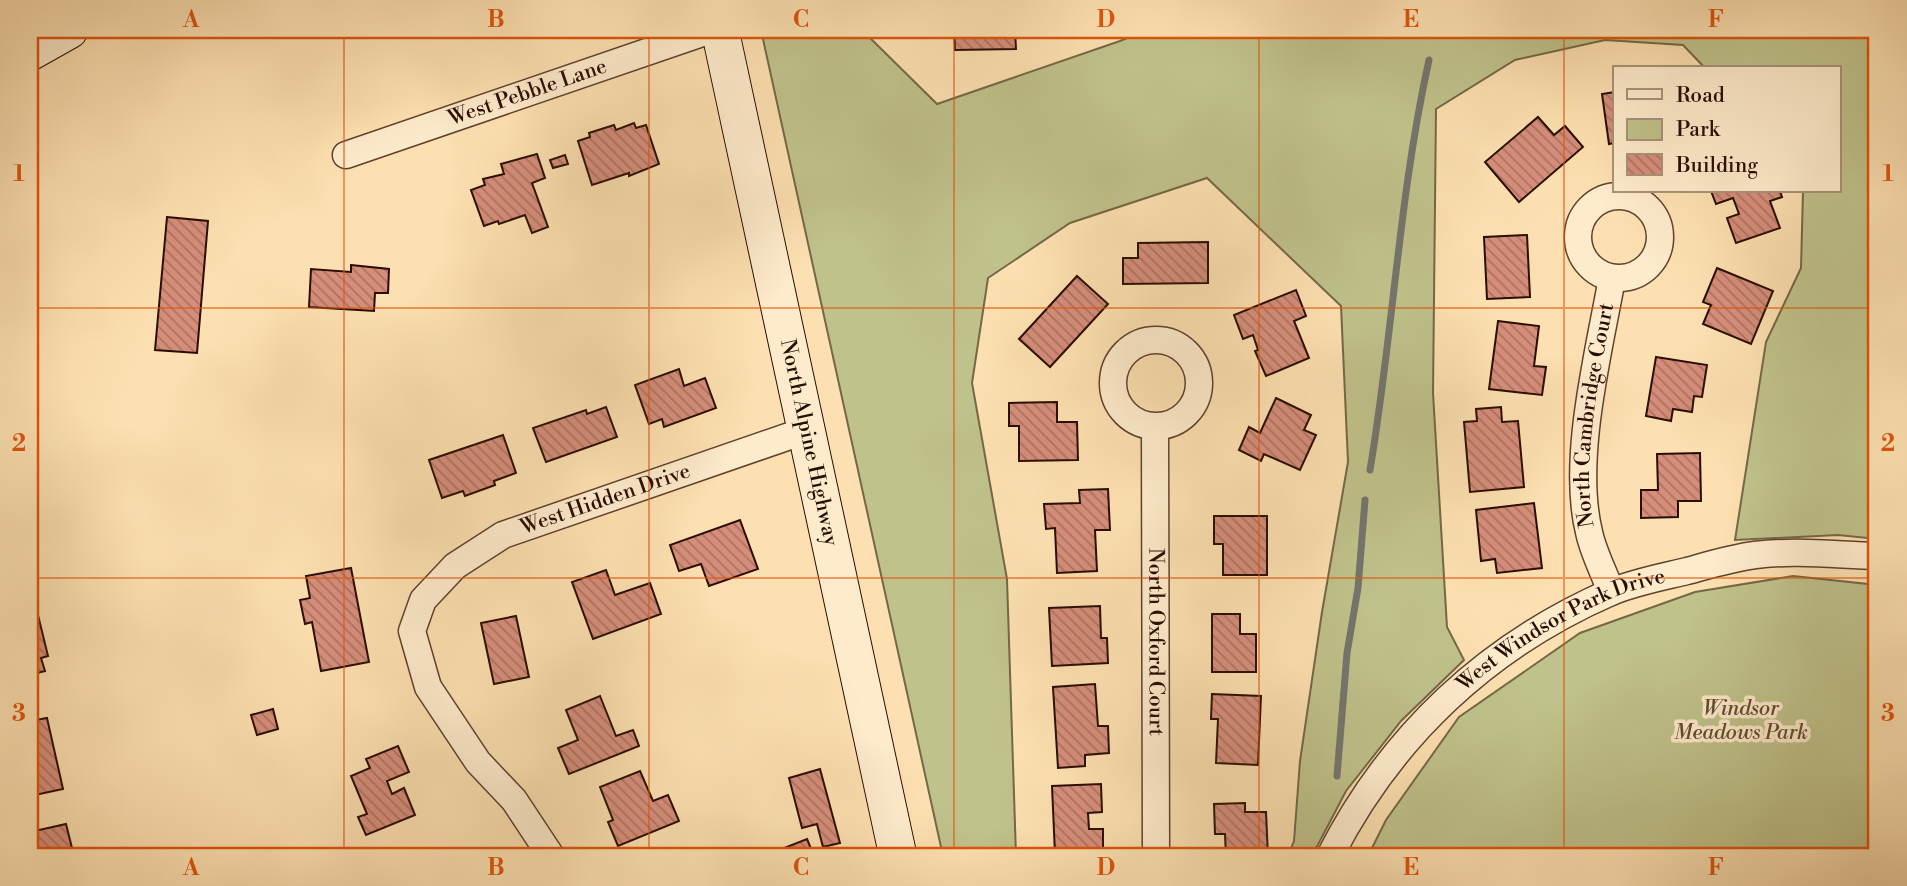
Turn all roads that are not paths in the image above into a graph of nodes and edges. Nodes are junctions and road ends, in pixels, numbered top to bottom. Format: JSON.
{"nodes":[{"id":1,"x":69,"y":30,"type":"edge"},
{"id":2,"x":711,"y":30,"type":"edge"},
{"id":3,"x":720,"y":30,"type":"edge"},
{"id":4,"x":30,"y":52,"type":"edge"},
{"id":5,"x":346,"y":155,"type":"dead end"},
{"id":6,"x":1612,"y":278,"type":"dead end"},
{"id":7,"x":1155,"y":427,"type":"dead end"},
{"id":8,"x":807,"y":430,"type":"junction"},
{"id":9,"x":1877,"y":556,"type":"edge"},
{"id":10,"x":1611,"y":592,"type":"junction"},
{"id":11,"x":551,"y":856,"type":"edge"},
{"id":12,"x":898,"y":856,"type":"edge"},
{"id":13,"x":1156,"y":856,"type":"edge"},
{"id":14,"x":1330,"y":856,"type":"edge"}],
"edges":[{"from":1,"to":4,"type":"main road"},
{"from":2,"to":5,"type":"street","name":"West Pebble Lane"},
{"from":3,"to":8,"type":"main road","name":"North Alpine Highway"},
{"from":6,"to":10,"type":"street","name":"North Cambridge Court"},
{"from":7,"to":13,"type":"street","name":"North Oxford Court"},
{"from":8,"to":11,"type":"street","name":"West Hidden Drive"},
{"from":8,"to":12,"type":"main road","name":"North Alpine Highway"},
{"from":9,"to":10,"type":"street","name":"West Windsor Park Drive"},
{"from":10,"to":14,"type":"street","name":"West Windsor Park Drive"}]}
